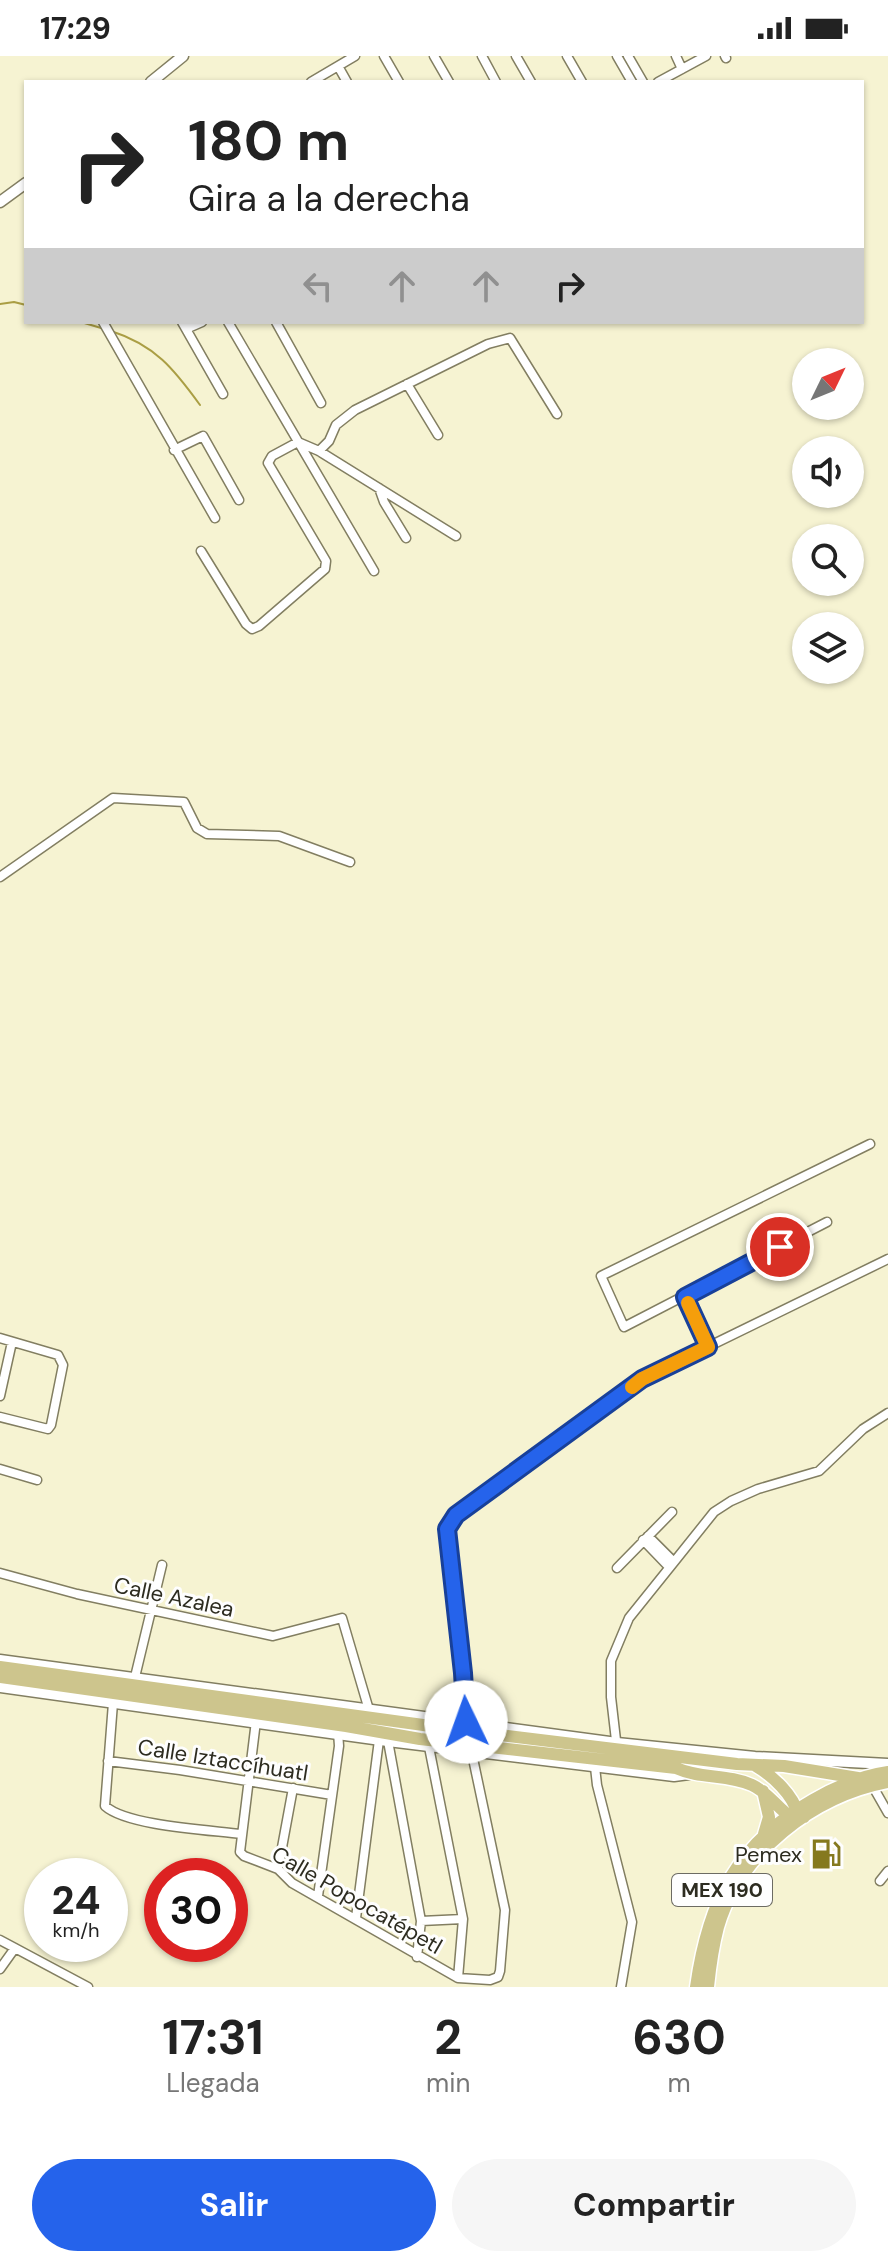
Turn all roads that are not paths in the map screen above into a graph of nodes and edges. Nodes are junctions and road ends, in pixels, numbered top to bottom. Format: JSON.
{"nodes":[{"id":1,"x":183,"y":56,"type":"edge"},
{"id":2,"x":355,"y":56,"type":"edge"},
{"id":3,"x":384,"y":56,"type":"edge"},
{"id":4,"x":434,"y":56,"type":"edge"},
{"id":5,"x":482,"y":56,"type":"edge"},
{"id":6,"x":516,"y":56,"type":"edge"},
{"id":7,"x":567,"y":56,"type":"edge"},
{"id":8,"x":617,"y":56,"type":"edge"},
{"id":9,"x":628,"y":56,"type":"edge"},
{"id":10,"x":676,"y":56,"type":"edge"},
{"id":11,"x":706,"y":56,"type":"edge"},
{"id":12,"x":338,"y":66,"type":"junction"},
{"id":13,"x":682,"y":69,"type":"junction"},
{"id":14,"x":155,"y":80,"type":"edge"},
{"id":15,"x":314,"y":80,"type":"edge"},
{"id":16,"x":346,"y":80,"type":"edge"},
{"id":17,"x":398,"y":80,"type":"edge"},
{"id":18,"x":448,"y":80,"type":"edge"},
{"id":19,"x":495,"y":80,"type":"edge"},
{"id":20,"x":530,"y":80,"type":"edge"},
{"id":21,"x":581,"y":80,"type":"edge"},
{"id":22,"x":631,"y":80,"type":"edge"},
{"id":23,"x":642,"y":80,"type":"edge"},
{"id":24,"x":662,"y":80,"type":"edge"},
{"id":25,"x":24,"y":184,"type":"edge"},
{"id":26,"x":0,"y":202,"type":"edge"},
{"id":27,"x":104,"y":324,"type":"edge"},
{"id":28,"x":229,"y":324,"type":"edge"},
{"id":29,"x":277,"y":324,"type":"edge"},
{"id":30,"x":184,"y":326,"type":"edge"},
{"id":31,"x":407,"y":384,"type":"junction"},
{"id":32,"x":223,"y":394,"type":"dead end"},
{"id":33,"x":321,"y":403,"type":"dead end"},
{"id":34,"x":557,"y":414,"type":"dead end"},
{"id":35,"x":438,"y":435,"type":"dead end"},
{"id":36,"x":298,"y":442,"type":"junction"},
{"id":37,"x":174,"y":450,"type":"junction"},
{"id":38,"x":319,"y":451,"type":"junction"},
{"id":39,"x":379,"y":488,"type":"junction"},
{"id":40,"x":239,"y":500,"type":"dead end"},
{"id":41,"x":215,"y":518,"type":"dead end"},
{"id":42,"x":456,"y":536,"type":"dead end"},
{"id":43,"x":406,"y":538,"type":"dead end"},
{"id":44,"x":201,"y":551,"type":"dead end"},
{"id":45,"x":374,"y":571,"type":"dead end"},
{"id":46,"x":350,"y":862,"type":"dead end"},
{"id":47,"x":0,"y":877,"type":"edge"},
{"id":48,"x":870,"y":1144,"type":"dead end"},
{"id":49,"x":827,"y":1222,"type":"dead end"},
{"id":50,"x":888,"y":1259,"type":"edge"},
{"id":51,"x":685,"y":1297,"type":"junction"},
{"id":52,"x":0,"y":1338,"type":"edge"},
{"id":53,"x":12,"y":1342,"type":"junction"},
{"id":54,"x":708,"y":1347,"type":"junction"},
{"id":55,"x":0,"y":1396,"type":"edge"},
{"id":56,"x":888,"y":1413,"type":"edge"},
{"id":57,"x":0,"y":1417,"type":"edge"},
{"id":58,"x":0,"y":1469,"type":"edge"},
{"id":59,"x":37,"y":1480,"type":"dead end"},
{"id":60,"x":672,"y":1512,"type":"dead end"},
{"id":61,"x":645,"y":1538,"type":"junction"},
{"id":62,"x":672,"y":1564,"type":"junction"},
{"id":63,"x":162,"y":1565,"type":"dead end"},
{"id":64,"x":617,"y":1568,"type":"dead end"},
{"id":65,"x":0,"y":1573,"type":"edge"},
{"id":66,"x":152,"y":1611,"type":"junction"},
{"id":67,"x":0,"y":1660,"type":"edge"},
{"id":68,"x":0,"y":1667,"type":"edge"},
{"id":69,"x":0,"y":1677,"type":"edge"},
{"id":70,"x":135,"y":1677,"type":"junction"},
{"id":71,"x":0,"y":1687,"type":"edge"},
{"id":72,"x":113,"y":1703,"type":"junction"},
{"id":73,"x":369,"y":1710,"type":"junction"},
{"id":74,"x":256,"y":1721,"type":"junction"},
{"id":75,"x":467,"y":1726,"type":"junction"},
{"id":76,"x":338,"y":1732,"type":"junction"},
{"id":77,"x":384,"y":1741,"type":"junction"},
{"id":78,"x":429,"y":1747,"type":"junction"},
{"id":79,"x":470,"y":1748,"type":"junction"},
{"id":80,"x":618,"y":1752,"type":"junction"},
{"id":81,"x":727,"y":1754,"type":"junction"},
{"id":82,"x":108,"y":1761,"type":"junction"},
{"id":83,"x":888,"y":1764,"type":"edge"},
{"id":84,"x":755,"y":1765,"type":"junction"},
{"id":85,"x":595,"y":1767,"type":"junction"},
{"id":86,"x":888,"y":1772,"type":"edge"},
{"id":87,"x":689,"y":1774,"type":"junction"},
{"id":88,"x":858,"y":1778,"type":"junction"},
{"id":89,"x":251,"y":1781,"type":"junction"},
{"id":90,"x":888,"y":1782,"type":"edge"},
{"id":91,"x":872,"y":1785,"type":"junction"},
{"id":92,"x":293,"y":1788,"type":"junction"},
{"id":93,"x":763,"y":1791,"type":"junction"},
{"id":94,"x":332,"y":1795,"type":"junction"},
{"id":95,"x":888,"y":1813,"type":"edge"},
{"id":96,"x":796,"y":1817,"type":"junction"},
{"id":97,"x":241,"y":1834,"type":"junction"},
{"id":98,"x":760,"y":1839,"type":"junction"},
{"id":99,"x":278,"y":1869,"type":"junction"},
{"id":100,"x":888,"y":1871,"type":"edge"},
{"id":101,"x":880,"y":1881,"type":"dead end"},
{"id":102,"x":318,"y":1896,"type":"junction"},
{"id":103,"x":356,"y":1918,"type":"junction"},
{"id":104,"x":463,"y":1919,"type":"junction"},
{"id":105,"x":421,"y":1921,"type":"junction"},
{"id":106,"x":0,"y":1940,"type":"edge"},
{"id":107,"x":15,"y":1948,"type":"junction"},
{"id":108,"x":417,"y":1957,"type":"junction"},
{"id":109,"x":0,"y":1969,"type":"edge"},
{"id":110,"x":458,"y":1978,"type":"junction"},
{"id":111,"x":88,"y":1987,"type":"edge"},
{"id":112,"x":621,"y":1987,"type":"edge"},
{"id":113,"x":696,"y":1987,"type":"edge"},
{"id":114,"x":708,"y":1987,"type":"edge"}],
"edges":[{"from":1,"to":14,"type":"street"},
{"from":2,"to":12,"type":"street"},
{"from":3,"to":17,"type":"street"},
{"from":4,"to":18,"type":"street"},
{"from":5,"to":19,"type":"street"},
{"from":6,"to":20,"type":"street"},
{"from":7,"to":21,"type":"street"},
{"from":8,"to":22,"type":"street"},
{"from":9,"to":23,"type":"street"},
{"from":10,"to":13,"type":"street"},
{"from":11,"to":13,"type":"street"},
{"from":12,"to":15,"type":"street"},
{"from":12,"to":16,"type":"street"},
{"from":13,"to":24,"type":"street"},
{"from":25,"to":26,"type":"street"},
{"from":27,"to":37,"type":"street"},
{"from":28,"to":36,"type":"street"},
{"from":29,"to":33,"type":"street"},
{"from":30,"to":32,"type":"street"},
{"from":31,"to":34,"type":"street"},
{"from":31,"to":35,"type":"street"},
{"from":31,"to":38,"type":"street"},
{"from":36,"to":38,"type":"street"},
{"from":36,"to":44,"type":"street"},
{"from":36,"to":45,"type":"street"},
{"from":37,"to":40,"type":"street"},
{"from":37,"to":41,"type":"street"},
{"from":38,"to":39,"type":"street"},
{"from":39,"to":42,"type":"street"},
{"from":39,"to":43,"type":"street"},
{"from":46,"to":47,"type":"street"},
{"from":48,"to":51,"type":"street"},
{"from":49,"to":51,"type":"street"},
{"from":50,"to":54,"type":"street"},
{"from":51,"to":54,"type":"street"},
{"from":52,"to":53,"type":"street"},
{"from":53,"to":55,"type":"street"},
{"from":53,"to":57,"type":"street"},
{"from":54,"to":75,"type":"street"},
{"from":56,"to":62,"type":"street"},
{"from":58,"to":59,"type":"street"},
{"from":60,"to":61,"type":"street"},
{"from":61,"to":62,"type":"street"},
{"from":61,"to":64,"type":"street"},
{"from":62,"to":80,"type":"street"},
{"from":63,"to":66,"type":"street"},
{"from":65,"to":66,"type":"street","name":"Calle Azalea"},
{"from":66,"to":70,"type":"street"},
{"from":66,"to":73,"type":"street","name":"Calle Azalea"},
{"from":67,"to":70,"type":"street"},
{"from":68,"to":75,"type":"main road"},
{"from":69,"to":79,"type":"main road"},
{"from":70,"to":73,"type":"street"},
{"from":71,"to":72,"type":"street"},
{"from":72,"to":74,"type":"street"},
{"from":72,"to":82,"type":"street"},
{"from":73,"to":75,"type":"street"},
{"from":74,"to":76,"type":"street"},
{"from":74,"to":89,"type":"street"},
{"from":75,"to":79,"type":"street"},
{"from":75,"to":80,"type":"main road"},
{"from":76,"to":77,"type":"street"},
{"from":76,"to":94,"type":"street"},
{"from":77,"to":78,"type":"street"},
{"from":77,"to":103,"type":"street"},
{"from":77,"to":105,"type":"street"},
{"from":78,"to":79,"type":"street"},
{"from":78,"to":104,"type":"street"},
{"from":79,"to":80,"type":"main road"},
{"from":79,"to":85,"type":"street"},
{"from":79,"to":110,"type":"street","name":"Calle Popocatépetl"},
{"from":80,"to":81,"type":"street"},
{"from":80,"to":84,"type":"main road"},
{"from":80,"to":87,"type":"main road"},
{"from":81,"to":83,"type":"street"},
{"from":81,"to":84,"type":"main road"},
{"from":82,"to":89,"type":"street","name":"Calle Iztaccíhuatl"},
{"from":82,"to":97,"type":"street"},
{"from":84,"to":88,"type":"main road"},
{"from":84,"to":96,"type":"main road"},
{"from":85,"to":87,"type":"street"},
{"from":85,"to":112,"type":"street"},
{"from":86,"to":88,"type":"main road","number":"MEX 190"},
{"from":87,"to":93,"type":"main road"},
{"from":88,"to":96,"type":"main road","number":"MEX 190"},
{"from":89,"to":92,"type":"street","name":"Calle Iztaccíhuatl"},
{"from":89,"to":97,"type":"street"},
{"from":90,"to":91,"type":"main road","number":"MEX 190"},
{"from":91,"to":95,"type":"street"},
{"from":91,"to":96,"type":"main road","number":"MEX 190"},
{"from":92,"to":94,"type":"street","name":"Calle Iztaccíhuatl"},
{"from":92,"to":99,"type":"street"},
{"from":93,"to":96,"type":"main road"},
{"from":93,"to":98,"type":"main road"},
{"from":94,"to":102,"type":"street"},
{"from":96,"to":98,"type":"main road","number":"MEX 190"},
{"from":96,"to":114,"type":"main road","number":"MEX 190"},
{"from":97,"to":99,"type":"street","name":"Calle Popocatépetl"},
{"from":98,"to":113,"type":"main road","number":"MEX 190"},
{"from":99,"to":102,"type":"street","name":"Calle Popocatépetl"},
{"from":100,"to":101,"type":"street"},
{"from":102,"to":103,"type":"street","name":"Calle Popocatépetl"},
{"from":103,"to":108,"type":"street","name":"Calle Popocatépetl"},
{"from":104,"to":105,"type":"street"},
{"from":104,"to":110,"type":"street"},
{"from":105,"to":108,"type":"street"},
{"from":106,"to":107,"type":"street"},
{"from":107,"to":109,"type":"street"},
{"from":107,"to":111,"type":"street"},
{"from":108,"to":110,"type":"street","name":"Calle Popocatépetl"}]}
